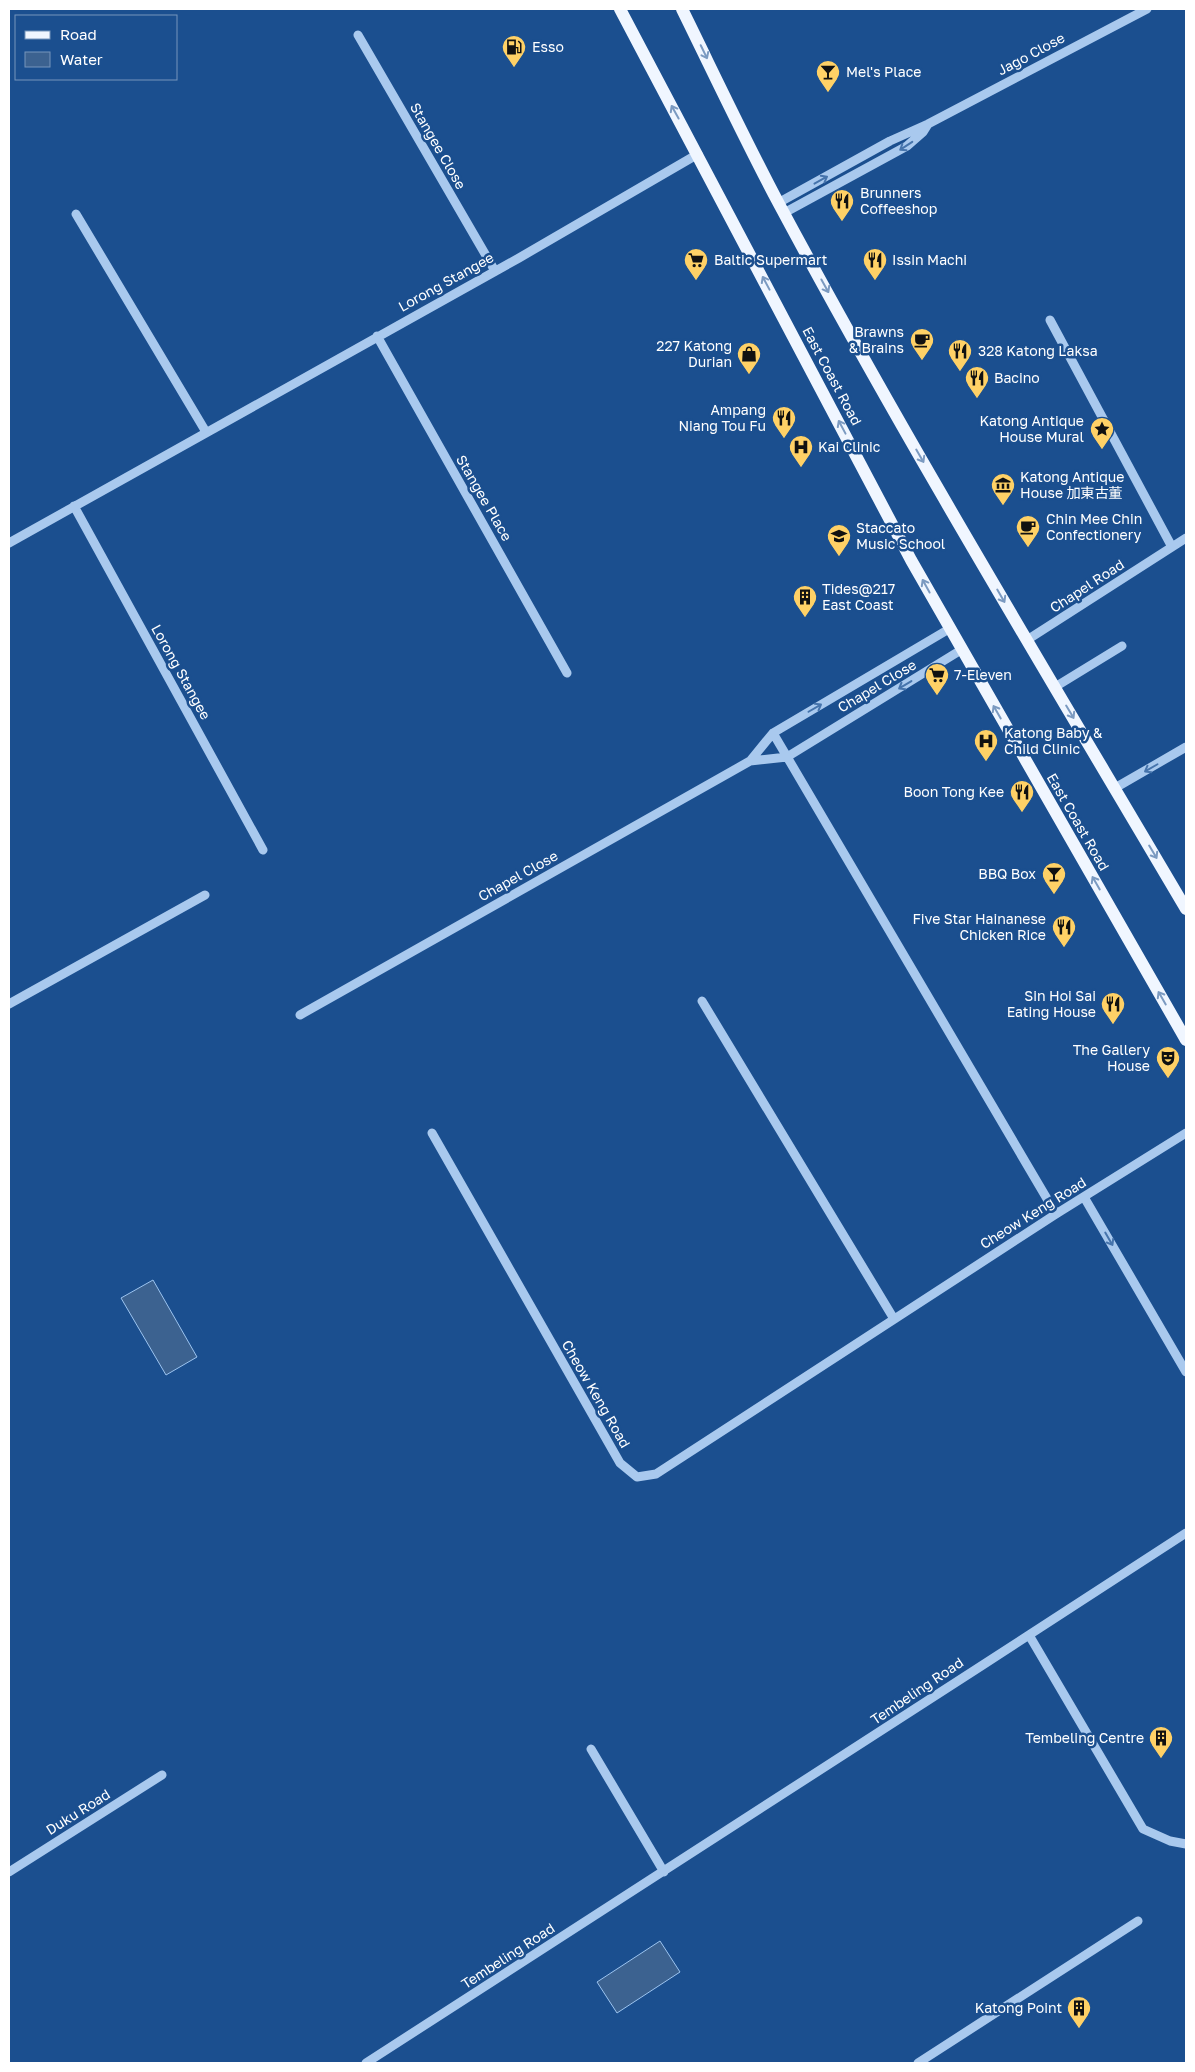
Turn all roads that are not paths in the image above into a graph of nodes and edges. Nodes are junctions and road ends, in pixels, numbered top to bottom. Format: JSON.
{"nodes":[{"id":1,"x":620,"y":9,"type":"edge"},
{"id":2,"x":682,"y":9,"type":"edge"},
{"id":3,"x":1147,"y":9,"type":"edge"},
{"id":4,"x":358,"y":35,"type":"dead end"},
{"id":5,"x":698,"y":154,"type":"junction"},
{"id":6,"x":781,"y":208,"type":"junction"},
{"id":7,"x":76,"y":214,"type":"dead end"},
{"id":8,"x":495,"y":271,"type":"junction"},
{"id":9,"x":1050,"y":320,"type":"dead end"},
{"id":10,"x":376,"y":336,"type":"junction"},
{"id":11,"x":206,"y":432,"type":"junction"},
{"id":12,"x":74,"y":506,"type":"junction"},
{"id":13,"x":1186,"y":538,"type":"edge"},
{"id":14,"x":9,"y":543,"type":"edge"},
{"id":15,"x":1172,"y":547,"type":"junction"},
{"id":16,"x":949,"y":629,"type":"junction"},
{"id":17,"x":1027,"y":640,"type":"junction"},
{"id":18,"x":1122,"y":646,"type":"dead end"},
{"id":19,"x":961,"y":650,"type":"junction"},
{"id":20,"x":567,"y":673,"type":"dead end"},
{"id":21,"x":1055,"y":687,"type":"junction"},
{"id":22,"x":772,"y":733,"type":"junction"},
{"id":23,"x":1186,"y":747,"type":"edge"},
{"id":24,"x":787,"y":757,"type":"junction"},
{"id":25,"x":750,"y":761,"type":"junction"},
{"id":26,"x":1115,"y":788,"type":"junction"},
{"id":27,"x":263,"y":850,"type":"dead end"},
{"id":28,"x":205,"y":895,"type":"dead end"},
{"id":29,"x":1186,"y":909,"type":"edge"},
{"id":30,"x":702,"y":1001,"type":"dead end"},
{"id":31,"x":9,"y":1004,"type":"edge"},
{"id":32,"x":300,"y":1015,"type":"dead end"},
{"id":33,"x":1186,"y":1040,"type":"edge"},
{"id":34,"x":432,"y":1133,"type":"dead end"},
{"id":35,"x":1186,"y":1133,"type":"edge"},
{"id":36,"x":1084,"y":1197,"type":"junction"},
{"id":37,"x":1056,"y":1214,"type":"junction"},
{"id":38,"x":894,"y":1318,"type":"junction"},
{"id":39,"x":1186,"y":1372,"type":"edge"},
{"id":40,"x":1186,"y":1532,"type":"edge"},
{"id":41,"x":1029,"y":1635,"type":"junction"},
{"id":42,"x":591,"y":1749,"type":"dead end"},
{"id":43,"x":162,"y":1775,"type":"dead end"},
{"id":44,"x":1186,"y":1844,"type":"edge"},
{"id":45,"x":9,"y":1872,"type":"edge"},
{"id":46,"x":664,"y":1872,"type":"junction"},
{"id":47,"x":1138,"y":1921,"type":"dead end"},
{"id":48,"x":366,"y":2063,"type":"edge"},
{"id":49,"x":918,"y":2063,"type":"edge"}],
"edges":[{"from":5,"to":1,"type":"main road","name":"East Coast Road","one_way":true},
{"from":2,"to":6,"type":"main road","one_way":true},
{"from":3,"to":6,"type":"street","name":"Jago Close"},
{"from":4,"to":8,"type":"street","name":"Stangee Close"},
{"from":5,"to":8,"type":"street","name":"Lorong Stangee"},
{"from":16,"to":5,"type":"main road","name":"East Coast Road","one_way":true},
{"from":6,"to":17,"type":"main road","one_way":true},
{"from":7,"to":11,"type":"street"},
{"from":8,"to":10,"type":"street","name":"Lorong Stangee"},
{"from":9,"to":15,"type":"street"},
{"from":10,"to":11,"type":"street","name":"Lorong Stangee"},
{"from":10,"to":20,"type":"street","name":"Stangee Place"},
{"from":11,"to":12,"type":"street","name":"Lorong Stangee"},
{"from":12,"to":14,"type":"street","name":"Lorong Stangee"},
{"from":12,"to":27,"type":"street","name":"Lorong Stangee"},
{"from":13,"to":15,"type":"street","name":"Chapel Road"},
{"from":15,"to":17,"type":"street","name":"Chapel Road"},
{"from":16,"to":19,"type":"main road","name":"East Coast Road"},
{"from":22,"to":16,"type":"street","name":"Chapel Close","one_way":true},
{"from":17,"to":21,"type":"main road"},
{"from":18,"to":21,"type":"street"},
{"from":19,"to":24,"type":"street","name":"Chapel Close","one_way":true},
{"from":33,"to":19,"type":"main road","name":"East Coast Road","one_way":true},
{"from":21,"to":26,"type":"main road","one_way":true},
{"from":22,"to":24,"type":"street"},
{"from":22,"to":25,"type":"street","name":"Chapel Close"},
{"from":23,"to":26,"type":"street","one_way":true},
{"from":24,"to":25,"type":"street","name":"Chapel Close"},
{"from":24,"to":37,"type":"street"},
{"from":25,"to":32,"type":"street","name":"Chapel Close"},
{"from":26,"to":29,"type":"main road","one_way":true},
{"from":28,"to":31,"type":"street"},
{"from":30,"to":38,"type":"street"},
{"from":34,"to":38,"type":"street","name":"Cheow Keng Road"},
{"from":35,"to":36,"type":"street","name":"Cheow Keng Road"},
{"from":36,"to":37,"type":"street","name":"Cheow Keng Road"},
{"from":36,"to":39,"type":"street","one_way":true},
{"from":37,"to":38,"type":"street","name":"Cheow Keng Road"},
{"from":40,"to":41,"type":"street","name":"Tembeling Road"},
{"from":41,"to":44,"type":"street"},
{"from":41,"to":46,"type":"street","name":"Tembeling Road"},
{"from":42,"to":46,"type":"street"},
{"from":43,"to":45,"type":"street","name":"Duku Road"},
{"from":46,"to":48,"type":"street","name":"Tembeling Road"},
{"from":47,"to":49,"type":"street"}]}
